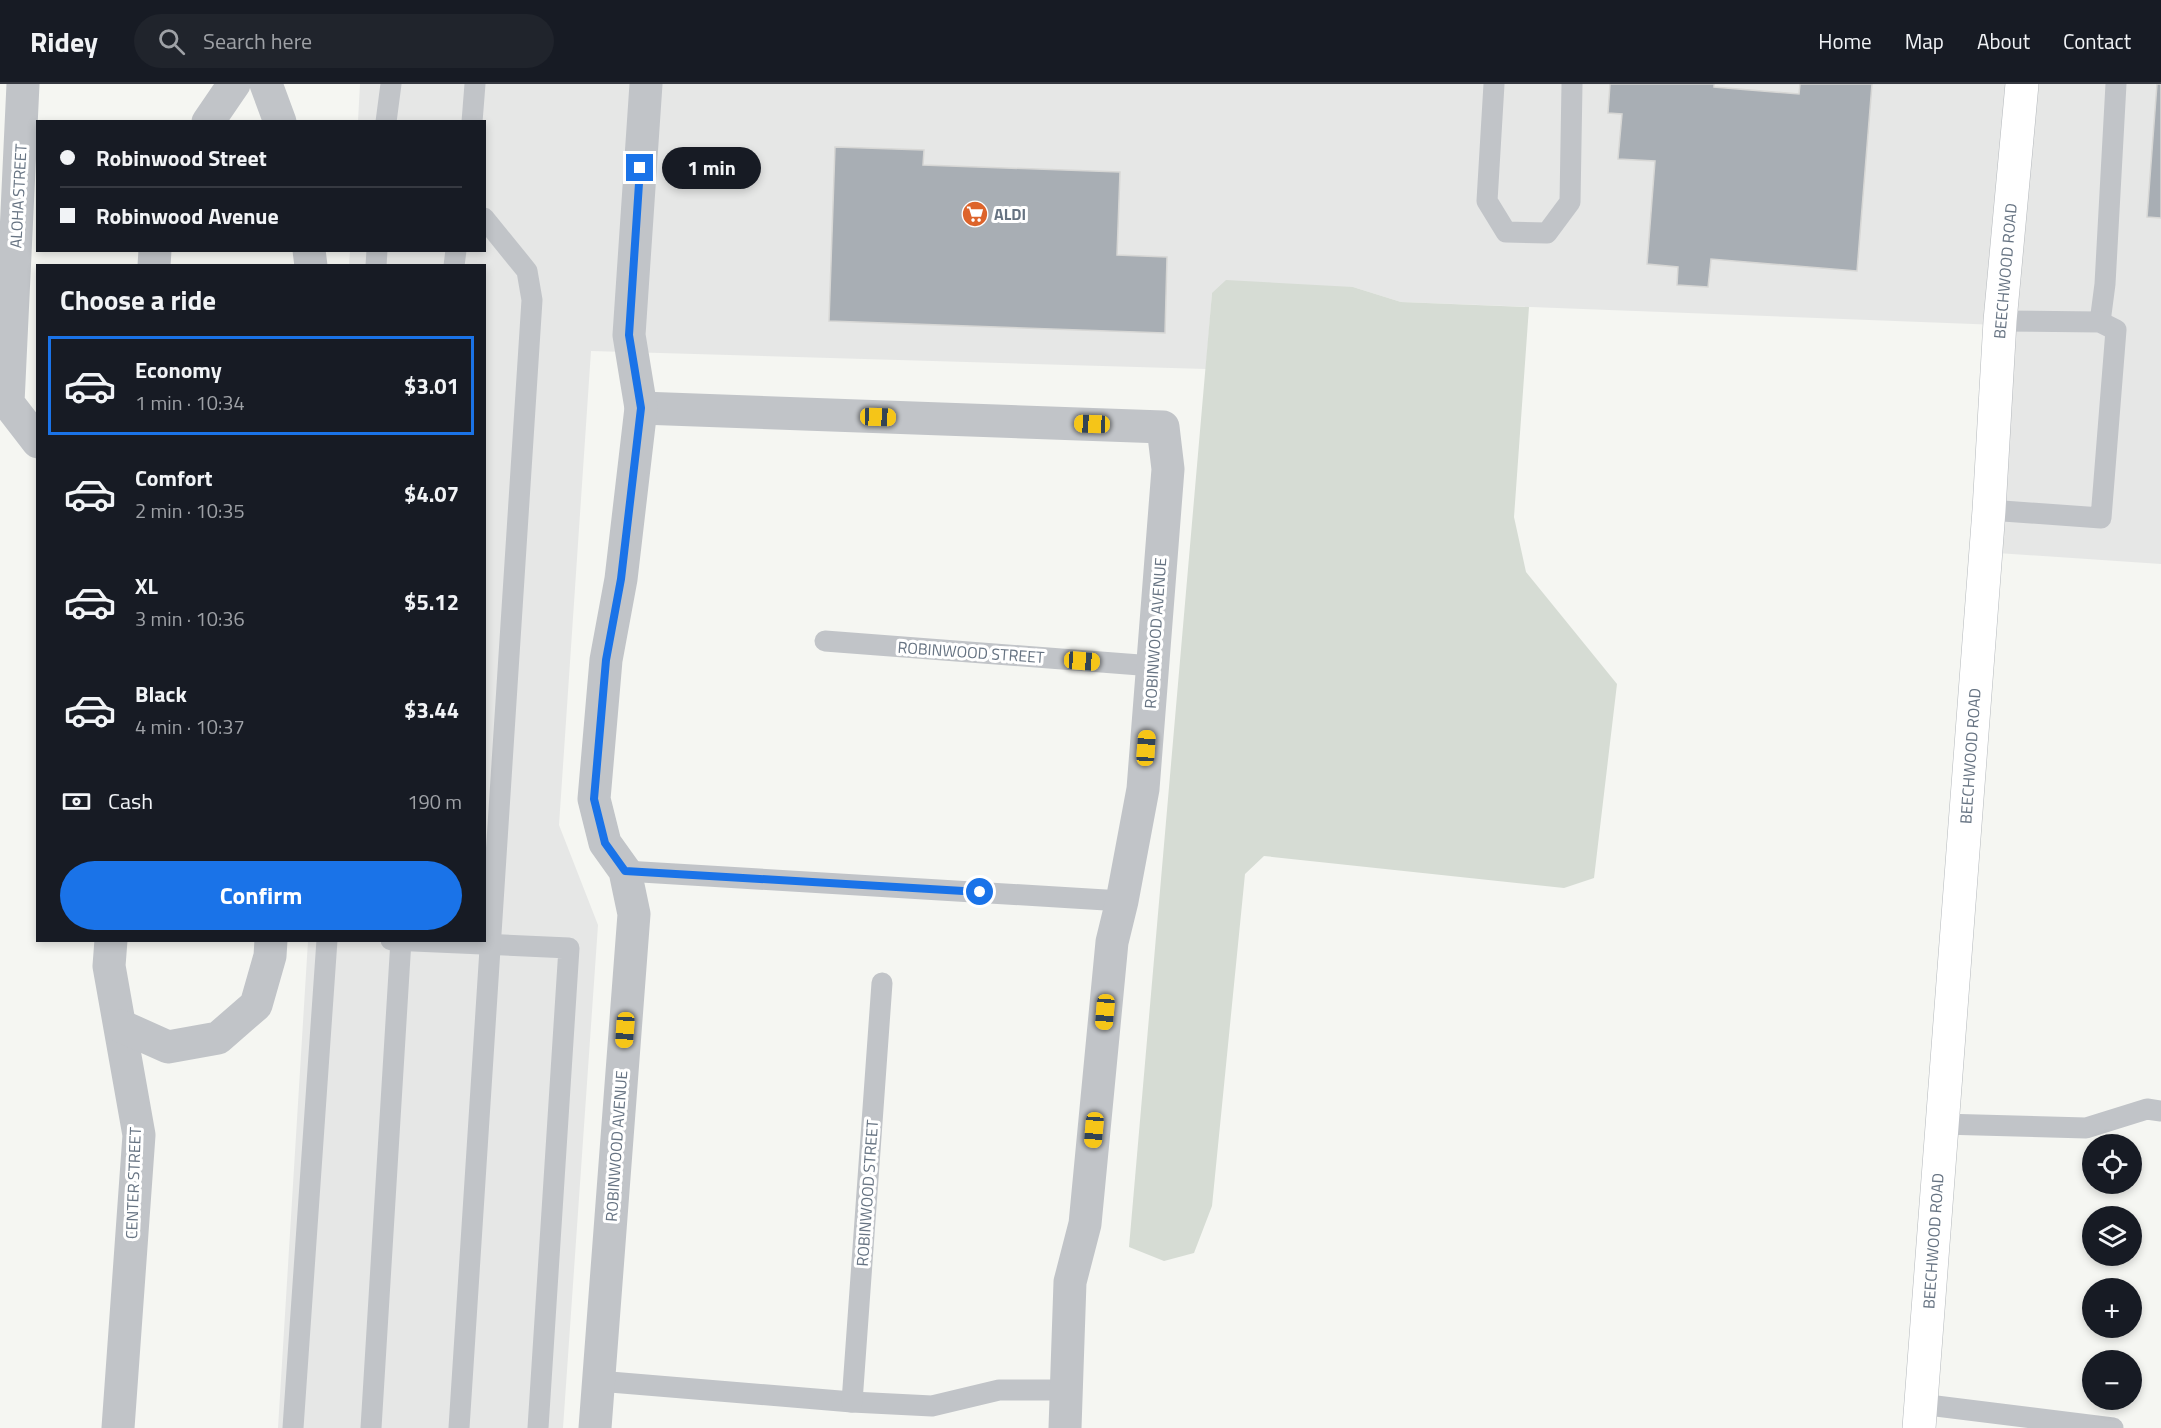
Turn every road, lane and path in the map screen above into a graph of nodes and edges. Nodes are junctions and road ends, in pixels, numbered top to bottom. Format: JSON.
{"nodes":[{"id":1,"x":23,"y":84,"type":"edge"},
{"id":2,"x":234,"y":84,"type":"edge"},
{"id":3,"x":266,"y":84,"type":"edge"},
{"id":4,"x":391,"y":84,"type":"edge"},
{"id":5,"x":475,"y":84,"type":"edge"},
{"id":6,"x":646,"y":84,"type":"edge"},
{"id":7,"x":1494,"y":84,"type":"edge"},
{"id":8,"x":1572,"y":84,"type":"edge"},
{"id":9,"x":2022,"y":84,"type":"edge"},
{"id":10,"x":2116,"y":84,"type":"edge"},
{"id":11,"x":209,"y":120,"type":"edge"},
{"id":12,"x":279,"y":120,"type":"edge"},
{"id":13,"x":386,"y":120,"type":"edge"},
{"id":14,"x":472,"y":120,"type":"edge"},
{"id":15,"x":486,"y":220,"type":"edge"},
{"id":16,"x":2000,"y":321,"type":"junction"},
{"id":17,"x":2100,"y":322,"type":"junction"},
{"id":18,"x":641,"y":408,"type":"junction"},
{"id":19,"x":36,"y":439,"type":"edge"},
{"id":20,"x":1989,"y":510,"type":"junction"},
{"id":21,"x":825,"y":642,"type":"dead end"},
{"id":22,"x":1153,"y":666,"type":"junction"},
{"id":23,"x":625,"y":871,"type":"junction"},
{"id":24,"x":1122,"y":901,"type":"junction"},
{"id":25,"x":111,"y":942,"type":"edge"},
{"id":26,"x":271,"y":942,"type":"edge"},
{"id":27,"x":327,"y":942,"type":"edge"},
{"id":28,"x":401,"y":942,"type":"edge"},
{"id":29,"x":423,"y":942,"type":"edge"},
{"id":30,"x":490,"y":945,"type":"junction"},
{"id":31,"x":882,"y":982,"type":"dead end"},
{"id":32,"x":121,"y":1026,"type":"junction"},
{"id":33,"x":2161,"y":1111,"type":"edge"},
{"id":34,"x":1941,"y":1124,"type":"junction"},
{"id":35,"x":598,"y":1381,"type":"junction"},
{"id":36,"x":1068,"y":1390,"type":"junction"},
{"id":37,"x":852,"y":1402,"type":"junction"},
{"id":38,"x":1919,"y":1416,"type":"edge"},
{"id":39,"x":118,"y":1428,"type":"edge"},
{"id":40,"x":293,"y":1428,"type":"edge"},
{"id":41,"x":371,"y":1428,"type":"edge"},
{"id":42,"x":459,"y":1428,"type":"edge"},
{"id":43,"x":538,"y":1428,"type":"edge"},
{"id":44,"x":596,"y":1428,"type":"edge"},
{"id":45,"x":1065,"y":1428,"type":"edge"},
{"id":46,"x":2113,"y":1428,"type":"edge"}],
"edges":[{"from":1,"to":19,"type":"street","name":"ALOHA STREET"},
{"from":2,"to":11,"type":"street"},
{"from":3,"to":12,"type":"street"},
{"from":4,"to":13,"type":"lane"},
{"from":5,"to":14,"type":"lane"},
{"from":6,"to":18,"type":"street","name":"ROBINWOOD AVENUE"},
{"from":7,"to":8,"type":"lane"},
{"from":9,"to":16,"type":"street","name":"BEECHWOOD ROAD"},
{"from":10,"to":17,"type":"lane"},
{"from":15,"to":30,"type":"lane"},
{"from":16,"to":17,"type":"lane"},
{"from":16,"to":20,"type":"street","name":"BEECHWOOD ROAD"},
{"from":17,"to":20,"type":"lane"},
{"from":18,"to":22,"type":"street","name":"ROBINWOOD AVENUE"},
{"from":18,"to":23,"type":"street","name":"ROBINWOOD AVENUE"},
{"from":20,"to":34,"type":"street","name":"BEECHWOOD ROAD"},
{"from":21,"to":22,"type":"lane","name":"ROBINWOOD STREET"},
{"from":22,"to":24,"type":"street","name":"ROBINWOOD AVENUE"},
{"from":23,"to":24,"type":"lane"},
{"from":23,"to":35,"type":"street","name":"ROBINWOOD AVENUE"},
{"from":24,"to":36,"type":"street","name":"ROBINWOOD AVENUE"},
{"from":25,"to":32,"type":"street","name":"CENTER STREET"},
{"from":26,"to":32,"type":"street"},
{"from":27,"to":40,"type":"lane"},
{"from":28,"to":41,"type":"lane"},
{"from":29,"to":30,"type":"lane"},
{"from":30,"to":42,"type":"lane"},
{"from":30,"to":43,"type":"lane"},
{"from":31,"to":37,"type":"lane","name":"ROBINWOOD STREET"},
{"from":32,"to":39,"type":"street","name":"CENTER STREET"},
{"from":33,"to":34,"type":"lane"},
{"from":34,"to":38,"type":"street","name":"BEECHWOOD ROAD"},
{"from":35,"to":37,"type":"lane"},
{"from":35,"to":44,"type":"street","name":"ROBINWOOD AVENUE"},
{"from":36,"to":37,"type":"lane"},
{"from":36,"to":45,"type":"street","name":"ROBINWOOD AVENUE"},
{"from":38,"to":46,"type":"lane"}]}
